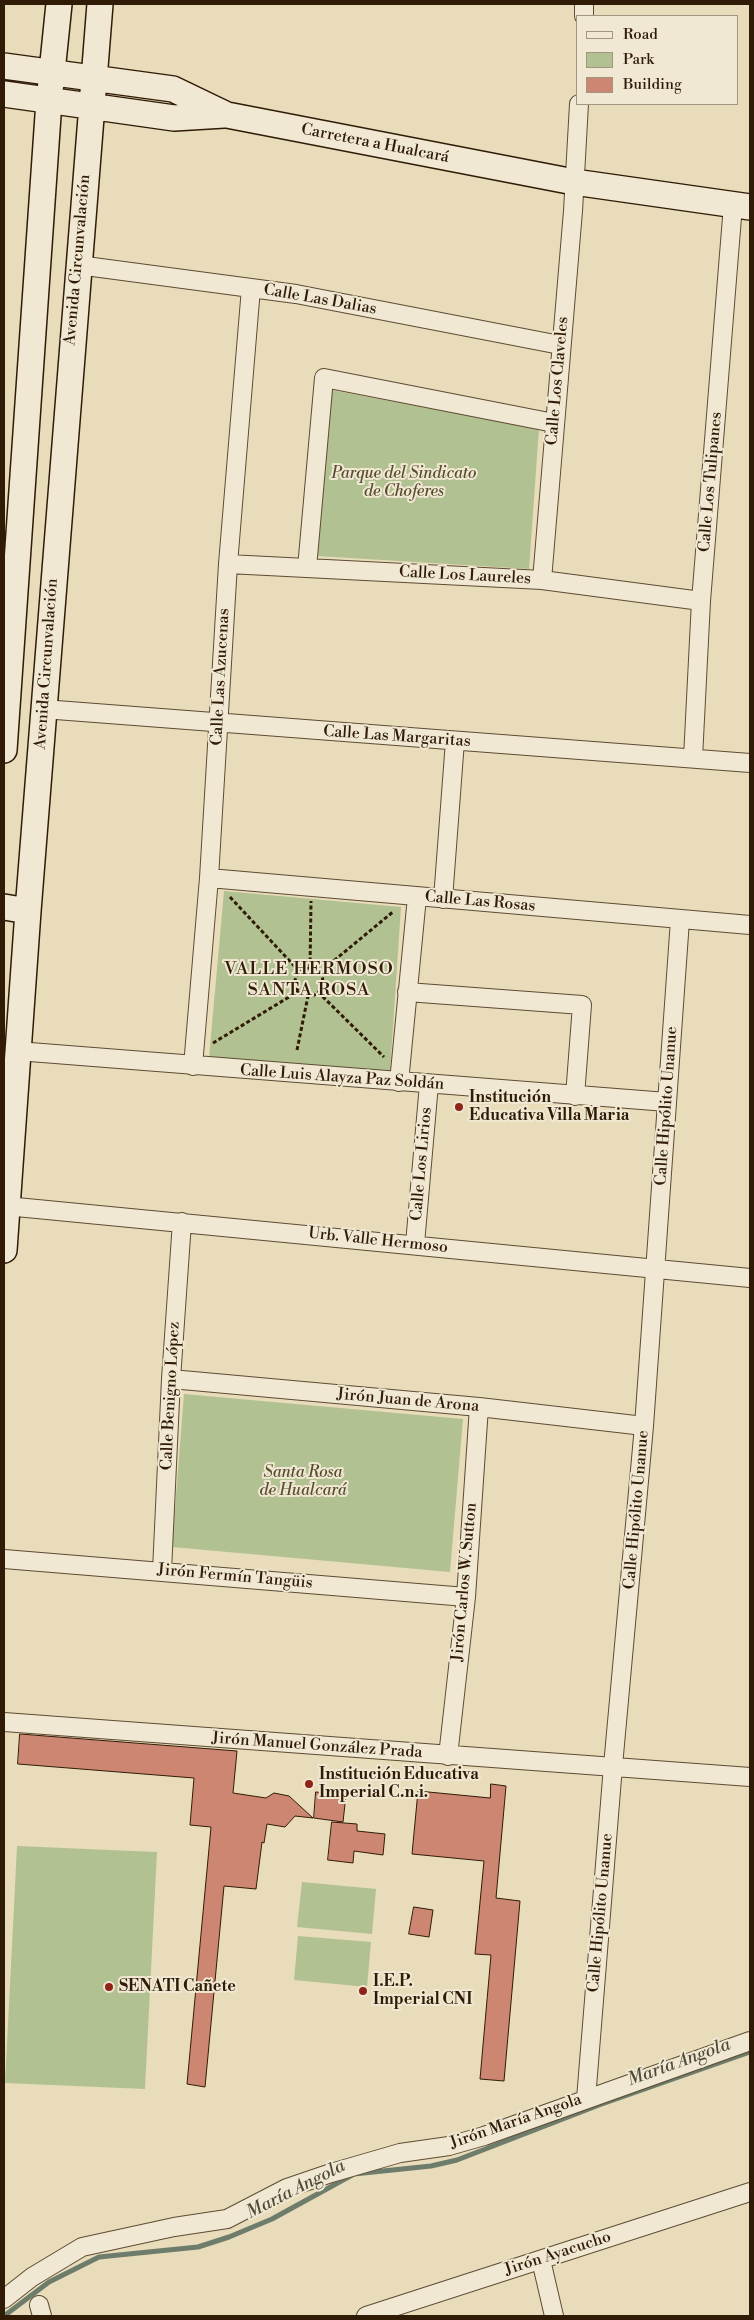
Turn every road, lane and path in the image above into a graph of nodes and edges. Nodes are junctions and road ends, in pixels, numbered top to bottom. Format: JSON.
{"nodes":[{"id":1,"x":59,"y":4,"type":"edge"},
{"id":2,"x":100,"y":4,"type":"edge"},
{"id":3,"x":4,"y":66,"type":"edge"},
{"id":4,"x":53,"y":73,"type":"junction"},
{"id":5,"x":94,"y":78,"type":"junction"},
{"id":6,"x":4,"y":94,"type":"edge"},
{"id":7,"x":49,"y":101,"type":"junction"},
{"id":8,"x":579,"y":105,"type":"edge"},
{"id":9,"x":90,"y":107,"type":"junction"},
{"id":10,"x":227,"y":115,"type":"junction"},
{"id":11,"x":574,"y":182,"type":"junction"},
{"id":12,"x":742,"y":206,"type":"edge"},
{"id":13,"x":78,"y":266,"type":"junction"},
{"id":14,"x":251,"y":288,"type":"junction"},
{"id":15,"x":560,"y":345,"type":"junction"},
{"id":16,"x":554,"y":424,"type":"junction"},
{"id":17,"x":228,"y":564,"type":"junction"},
{"id":18,"x":307,"y":568,"type":"junction"},
{"id":19,"x":542,"y":580,"type":"junction"},
{"id":20,"x":701,"y":601,"type":"junction"},
{"id":21,"x":43,"y":709,"type":"junction"},
{"id":22,"x":219,"y":723,"type":"junction"},
{"id":23,"x":455,"y":741,"type":"junction"},
{"id":24,"x":4,"y":750,"type":"edge"},
{"id":25,"x":693,"y":758,"type":"junction"},
{"id":26,"x":750,"y":763,"type":"edge"},
{"id":27,"x":210,"y":878,"type":"junction"},
{"id":28,"x":226,"y":893,"type":"dead end"},
{"id":29,"x":416,"y":896,"type":"junction"},
{"id":30,"x":443,"y":899,"type":"junction"},
{"id":31,"x":311,"y":901,"type":"dead end"},
{"id":32,"x":16,"y":909,"type":"edge"},
{"id":33,"x":397,"y":909,"type":"dead end"},
{"id":34,"x":680,"y":920,"type":"junction"},
{"id":35,"x":750,"y":925,"type":"edge"},
{"id":36,"x":310,"y":968,"type":"junction"},
{"id":37,"x":300,"y":972,"type":"junction"},
{"id":38,"x":319,"y":973,"type":"junction"},
{"id":39,"x":299,"y":991,"type":"junction"},
{"id":40,"x":318,"y":992,"type":"junction"},
{"id":41,"x":407,"y":992,"type":"junction"},
{"id":42,"x":308,"y":996,"type":"junction"},
{"id":43,"x":11,"y":1026,"type":"edge"},
{"id":44,"x":213,"y":1043,"type":"dead end"},
{"id":45,"x":297,"y":1050,"type":"dead end"},
{"id":46,"x":17,"y":1051,"type":"junction"},
{"id":47,"x":384,"y":1058,"type":"dead end"},
{"id":48,"x":193,"y":1066,"type":"junction"},
{"id":49,"x":399,"y":1082,"type":"junction"},
{"id":50,"x":428,"y":1084,"type":"junction"},
{"id":51,"x":575,"y":1096,"type":"junction"},
{"id":52,"x":667,"y":1102,"type":"junction"},
{"id":53,"x":6,"y":1206,"type":"junction"},
{"id":54,"x":182,"y":1222,"type":"junction"},
{"id":55,"x":415,"y":1244,"type":"junction"},
{"id":56,"x":4,"y":1250,"type":"edge"},
{"id":57,"x":656,"y":1269,"type":"junction"},
{"id":58,"x":750,"y":1278,"type":"edge"},
{"id":59,"x":171,"y":1379,"type":"junction"},
{"id":60,"x":479,"y":1408,"type":"junction"},
{"id":61,"x":644,"y":1426,"type":"junction"},
{"id":62,"x":4,"y":1559,"type":"edge"},
{"id":63,"x":162,"y":1571,"type":"junction"},
{"id":64,"x":466,"y":1597,"type":"junction"},
{"id":65,"x":4,"y":1722,"type":"edge"},
{"id":66,"x":448,"y":1756,"type":"junction"},
{"id":67,"x":613,"y":1766,"type":"junction"},
{"id":68,"x":750,"y":1777,"type":"edge"},
{"id":69,"x":750,"y":2041,"type":"edge"},
{"id":70,"x":586,"y":2099,"type":"junction"},
{"id":71,"x":750,"y":2192,"type":"edge"},
{"id":72,"x":541,"y":2260,"type":"junction"},
{"id":73,"x":4,"y":2299,"type":"edge"},
{"id":74,"x":366,"y":2316,"type":"edge"},
{"id":75,"x":554,"y":2316,"type":"edge"}],
"edges":[{"from":1,"to":4,"type":"street"},
{"from":2,"to":5,"type":"street","name":"Avenida Circunvalación"},
{"from":3,"to":4,"type":"street","name":"Carretera a Hualcará"},
{"from":4,"to":5,"type":"street","name":"Carretera a Hualcará"},
{"from":4,"to":7,"type":"street"},
{"from":5,"to":9,"type":"street","name":"Avenida Circunvalación"},
{"from":5,"to":10,"type":"street","name":"Carretera a Hualcará"},
{"from":6,"to":7,"type":"street"},
{"from":7,"to":9,"type":"street"},
{"from":7,"to":24,"type":"street"},
{"from":8,"to":11,"type":"street","name":"Calle Los Claveles"},
{"from":9,"to":10,"type":"street"},
{"from":9,"to":13,"type":"street","name":"Avenida Circunvalación"},
{"from":10,"to":11,"type":"street","name":"Carretera a Hualcará"},
{"from":11,"to":12,"type":"street","name":"Carretera a Hualcará"},
{"from":11,"to":15,"type":"street","name":"Calle Los Claveles"},
{"from":12,"to":20,"type":"street","name":"Calle Los Tulipanes"},
{"from":13,"to":14,"type":"street","name":"Calle Las Dalias"},
{"from":13,"to":21,"type":"street","name":"Avenida Circunvalación"},
{"from":14,"to":15,"type":"street","name":"Calle Las Dalias"},
{"from":14,"to":17,"type":"street","name":"Calle Las Azucenas"},
{"from":15,"to":16,"type":"street","name":"Calle Los Claveles"},
{"from":16,"to":18,"type":"street"},
{"from":16,"to":19,"type":"street","name":"Calle Los Claveles"},
{"from":17,"to":18,"type":"street","name":"Calle Los Laureles"},
{"from":17,"to":22,"type":"street","name":"Calle Las Azucenas"},
{"from":18,"to":19,"type":"street","name":"Calle Los Laureles"},
{"from":19,"to":20,"type":"street","name":"Calle Los Laureles"},
{"from":20,"to":25,"type":"street","name":"Calle Los Tulipanes"},
{"from":21,"to":22,"type":"street","name":"Calle Las Margaritas"},
{"from":21,"to":32,"type":"street","name":"Avenida Circunvalación"},
{"from":22,"to":23,"type":"street","name":"Calle Las Margaritas"},
{"from":22,"to":27,"type":"street","name":"Calle Las Azucenas"},
{"from":23,"to":25,"type":"street","name":"Calle Las Margaritas"},
{"from":23,"to":30,"type":"street"},
{"from":25,"to":26,"type":"street","name":"Calle Las Margaritas"},
{"from":27,"to":29,"type":"street","name":"Calle Las Rosas"},
{"from":27,"to":48,"type":"street","name":"Calle Las Azucenas"},
{"from":28,"to":37,"type":"path"},
{"from":29,"to":30,"type":"street","name":"Calle Las Rosas"},
{"from":29,"to":41,"type":"street"},
{"from":30,"to":34,"type":"street","name":"Calle Las Rosas"},
{"from":31,"to":36,"type":"path"},
{"from":32,"to":43,"type":"street","name":"Avenida Circunvalación"},
{"from":33,"to":38,"type":"path"},
{"from":34,"to":35,"type":"street","name":"Calle Las Rosas"},
{"from":34,"to":52,"type":"street","name":"Calle Hipólito Unanue"},
{"from":36,"to":37,"type":"path"},
{"from":36,"to":38,"type":"path"},
{"from":37,"to":39,"type":"path"},
{"from":38,"to":40,"type":"path"},
{"from":39,"to":42,"type":"path"},
{"from":39,"to":44,"type":"path"},
{"from":40,"to":42,"type":"path"},
{"from":40,"to":47,"type":"path"},
{"from":41,"to":49,"type":"street"},
{"from":41,"to":51,"type":"street"},
{"from":42,"to":45,"type":"path"},
{"from":43,"to":46,"type":"street","name":"Avenida Circunvalación"},
{"from":46,"to":48,"type":"street","name":"Calle Luis Alayza Paz Soldán"},
{"from":46,"to":53,"type":"street","name":"Avenida Circunvalación"},
{"from":48,"to":49,"type":"street","name":"Calle Luis Alayza Paz Soldán"},
{"from":49,"to":50,"type":"street","name":"Calle Luis Alayza Paz Soldán"},
{"from":50,"to":51,"type":"street","name":"Calle Luis Alayza Paz Soldán"},
{"from":50,"to":55,"type":"street","name":"Calle Los Lirios"},
{"from":51,"to":52,"type":"street","name":"Calle Luis Alayza Paz Soldán"},
{"from":52,"to":57,"type":"street","name":"Calle Hipólito Unanue"},
{"from":53,"to":54,"type":"street","name":"Urb. Valle Hermoso"},
{"from":53,"to":56,"type":"street","name":"Avenida Circunvalación"},
{"from":54,"to":55,"type":"street","name":"Urb. Valle Hermoso"},
{"from":54,"to":59,"type":"street","name":"Calle Benigno López"},
{"from":55,"to":57,"type":"street","name":"Urb. Valle Hermoso"},
{"from":57,"to":58,"type":"street","name":"Urb. Valle Hermoso"},
{"from":57,"to":61,"type":"street","name":"Calle Hipólito Unanue"},
{"from":59,"to":60,"type":"street","name":"Jirón Juan de Arona"},
{"from":59,"to":63,"type":"street","name":"Calle Benigno López"},
{"from":60,"to":61,"type":"street","name":"Jirón Juan de Arona"},
{"from":60,"to":64,"type":"street","name":"Jirón Carlos W. Sutton"},
{"from":61,"to":67,"type":"street","name":"Calle Hipólito Unanue"},
{"from":62,"to":63,"type":"street","name":"Jirón Fermín Tangüis"},
{"from":63,"to":64,"type":"street","name":"Jirón Fermín Tangüis"},
{"from":64,"to":66,"type":"street","name":"Jirón Carlos W. Sutton"},
{"from":65,"to":66,"type":"street","name":"Jirón Manuel González Prada"},
{"from":66,"to":67,"type":"street","name":"Jirón Manuel González Prada"},
{"from":67,"to":68,"type":"street","name":"Jirón Manuel González Prada"},
{"from":67,"to":70,"type":"street","name":"Calle Hipólito Unanue"},
{"from":69,"to":70,"type":"street","name":"Jirón María Angola"},
{"from":70,"to":73,"type":"street","name":"Jirón María Angola"},
{"from":71,"to":72,"type":"street","name":"Jirón Ayacucho"},
{"from":72,"to":74,"type":"street","name":"Jirón Ayacucho"},
{"from":72,"to":75,"type":"street"}]}
